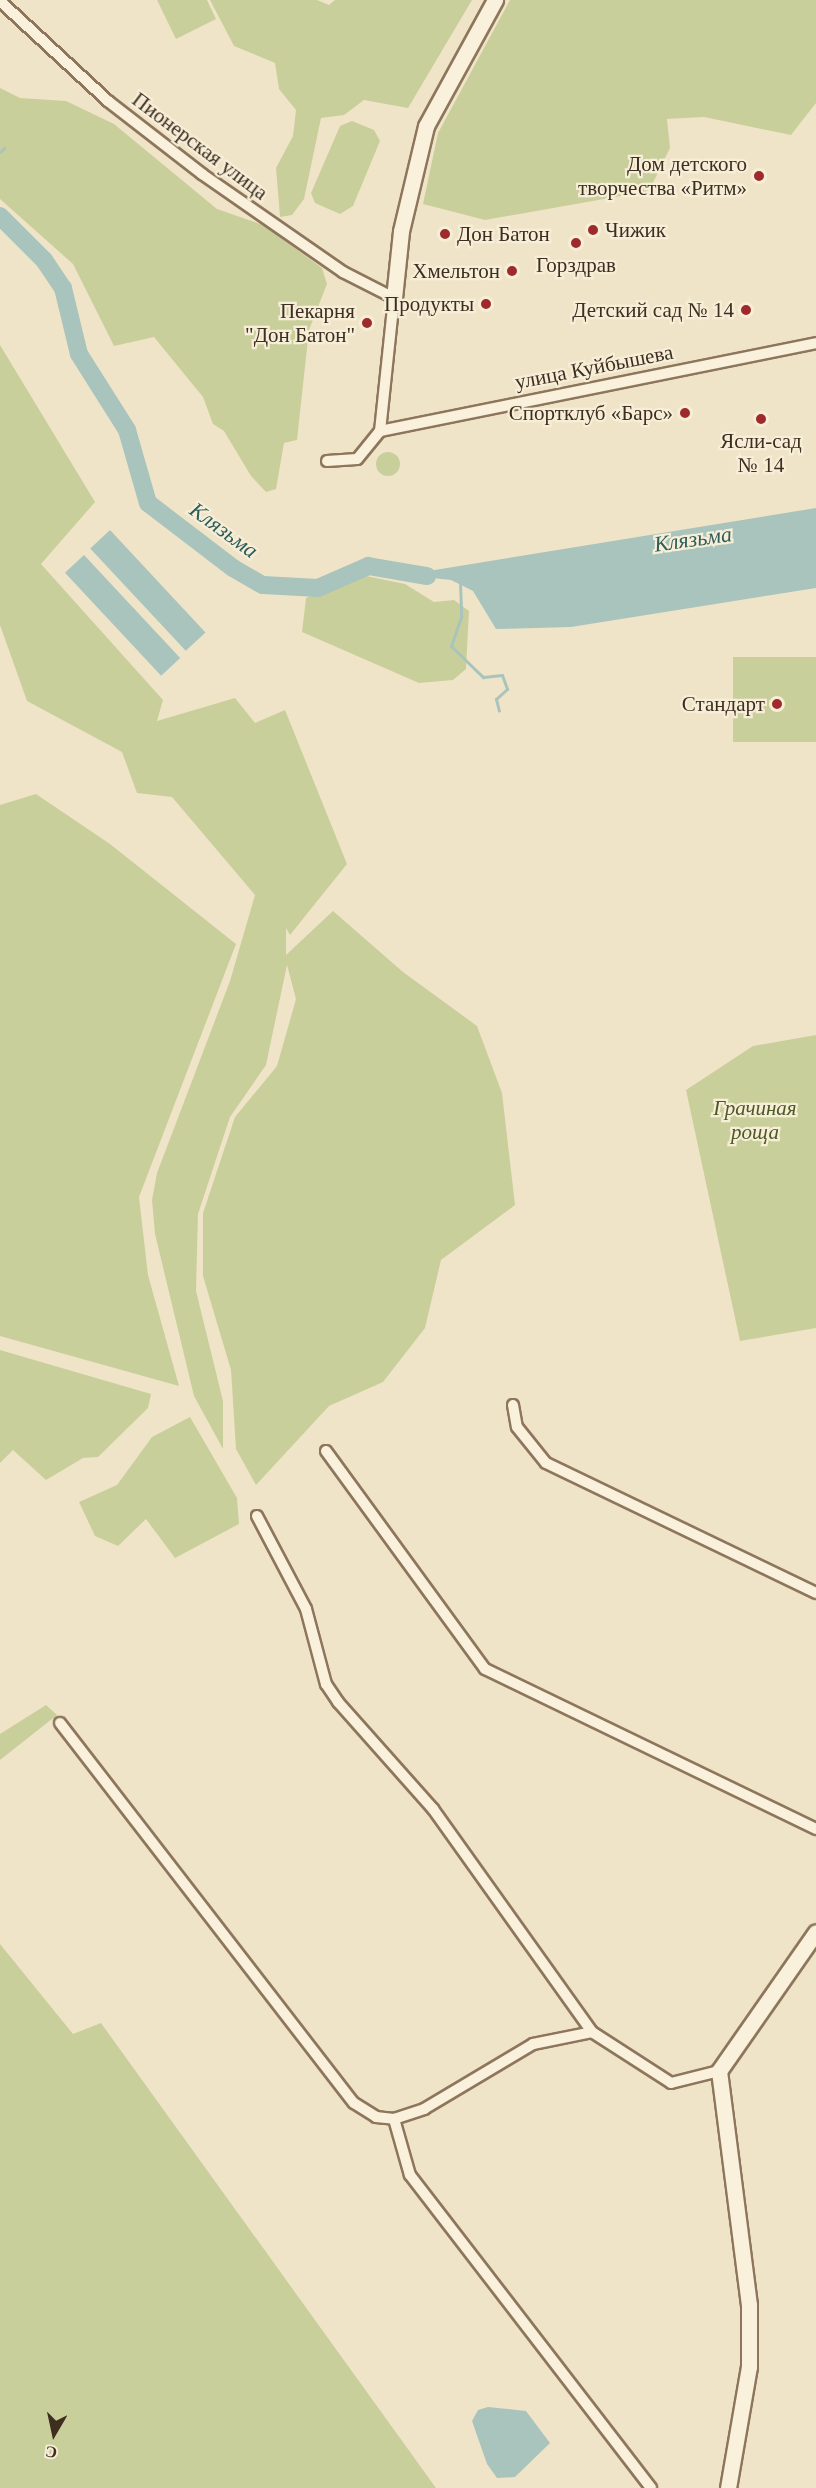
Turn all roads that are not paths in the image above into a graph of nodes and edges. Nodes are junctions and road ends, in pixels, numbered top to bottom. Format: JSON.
{"nodes":[{"id":1,"x":495,"y":0,"type":"edge"},
{"id":2,"x":0,"y":1,"type":"edge"},
{"id":3,"x":394,"y":298,"type":"junction"},
{"id":4,"x":816,"y":343,"type":"edge"},
{"id":5,"x":380,"y":431,"type":"junction"},
{"id":6,"x":327,"y":461,"type":"dead end"},
{"id":7,"x":513,"y":1406,"type":"dead end"},
{"id":8,"x":326,"y":1451,"type":"dead end"},
{"id":9,"x":257,"y":1516,"type":"dead end"},
{"id":10,"x":816,"y":1593,"type":"edge"},
{"id":11,"x":60,"y":1723,"type":"dead end"},
{"id":12,"x":816,"y":1829,"type":"edge"},
{"id":13,"x":816,"y":1932,"type":"edge"},
{"id":14,"x":592,"y":2032,"type":"junction"},
{"id":15,"x":719,"y":2071,"type":"junction"},
{"id":16,"x":394,"y":2118,"type":"junction"},
{"id":17,"x":651,"y":2488,"type":"edge"},
{"id":18,"x":728,"y":2488,"type":"edge"}],
"edges":[{"from":1,"to":3,"type":"street"},
{"from":2,"to":3,"type":"street","name":"Пионерская улица"},
{"from":3,"to":5,"type":"street"},
{"from":4,"to":5,"type":"street","name":"улица Куйбышева"},
{"from":5,"to":6,"type":"street"},
{"from":7,"to":10,"type":"street"},
{"from":8,"to":12,"type":"street"},
{"from":9,"to":14,"type":"street"},
{"from":11,"to":16,"type":"street"},
{"from":13,"to":15,"type":"street"},
{"from":14,"to":15,"type":"street"},
{"from":14,"to":16,"type":"street"},
{"from":15,"to":18,"type":"street"},
{"from":16,"to":17,"type":"street"}]}
